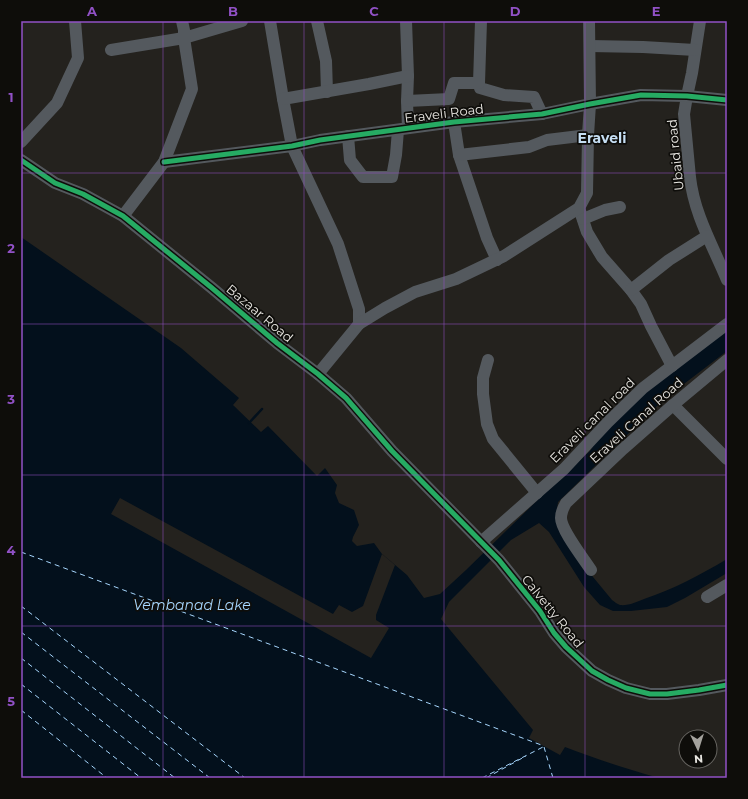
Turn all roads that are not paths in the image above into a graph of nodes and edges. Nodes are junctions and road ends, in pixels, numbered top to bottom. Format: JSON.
{"nodes":[{"id":1,"x":75,"y":21,"type":"edge"},
{"id":2,"x":182,"y":21,"type":"edge"},
{"id":3,"x":242,"y":21,"type":"edge"},
{"id":4,"x":270,"y":21,"type":"edge"},
{"id":5,"x":318,"y":21,"type":"edge"},
{"id":6,"x":406,"y":21,"type":"edge"},
{"id":7,"x":481,"y":21,"type":"edge"},
{"id":8,"x":589,"y":21,"type":"edge"},
{"id":9,"x":700,"y":21,"type":"edge"},
{"id":10,"x":184,"y":38,"type":"junction"},
{"id":11,"x":590,"y":46,"type":"junction"},
{"id":12,"x":111,"y":50,"type":"dead end"},
{"id":13,"x":695,"y":50,"type":"junction"},
{"id":14,"x":408,"y":76,"type":"junction"},
{"id":15,"x":479,"y":83,"type":"junction"},
{"id":16,"x":327,"y":92,"type":"junction"},
{"id":17,"x":687,"y":96,"type":"junction"},
{"id":18,"x":283,"y":99,"type":"junction"},
{"id":19,"x":727,"y":100,"type":"edge"},
{"id":20,"x":406,"y":101,"type":"junction"},
{"id":21,"x":590,"y":104,"type":"junction"},
{"id":22,"x":542,"y":114,"type":"junction"},
{"id":23,"x":454,"y":122,"type":"junction"},
{"id":24,"x":403,"y":129,"type":"junction"},
{"id":25,"x":588,"y":135,"type":"junction"},
{"id":26,"x":348,"y":136,"type":"junction"},
{"id":27,"x":21,"y":142,"type":"edge"},
{"id":28,"x":292,"y":146,"type":"junction"},
{"id":29,"x":459,"y":155,"type":"junction"},
{"id":30,"x":21,"y":160,"type":"edge"},
{"id":31,"x":164,"y":162,"type":"junction"},
{"id":32,"x":620,"y":206,"type":"dead end"},
{"id":33,"x":581,"y":213,"type":"junction"},
{"id":34,"x":123,"y":216,"type":"junction"},
{"id":35,"x":707,"y":236,"type":"junction"},
{"id":36,"x":497,"y":260,"type":"junction"},
{"id":37,"x":727,"y":280,"type":"edge"},
{"id":38,"x":631,"y":290,"type":"junction"},
{"id":39,"x":359,"y":324,"type":"junction"},
{"id":40,"x":727,"y":324,"type":"edge"},
{"id":41,"x":488,"y":360,"type":"dead end"},
{"id":42,"x":727,"y":360,"type":"edge"},
{"id":43,"x":672,"y":366,"type":"junction"},
{"id":44,"x":318,"y":374,"type":"junction"},
{"id":45,"x":673,"y":405,"type":"junction"},
{"id":46,"x":727,"y":459,"type":"edge"},
{"id":47,"x":537,"y":493,"type":"junction"},
{"id":48,"x":483,"y":545,"type":"junction"},
{"id":49,"x":592,"y":570,"type":"dead end"},
{"id":50,"x":727,"y":585,"type":"edge"},
{"id":51,"x":707,"y":597,"type":"dead end"},
{"id":52,"x":727,"y":685,"type":"edge"}],
"edges":[{"from":1,"to":27,"type":"street"},
{"from":2,"to":10,"type":"street"},
{"from":3,"to":10,"type":"street"},
{"from":4,"to":18,"type":"street"},
{"from":5,"to":16,"type":"street"},
{"from":6,"to":14,"type":"street"},
{"from":7,"to":15,"type":"street"},
{"from":8,"to":11,"type":"street"},
{"from":9,"to":13,"type":"street","name":"Ubaid road"},
{"from":10,"to":12,"type":"street"},
{"from":10,"to":31,"type":"street"},
{"from":11,"to":13,"type":"street"},
{"from":11,"to":21,"type":"street"},
{"from":13,"to":17,"type":"street","name":"Ubaid road"},
{"from":14,"to":16,"type":"street"},
{"from":14,"to":20,"type":"street"},
{"from":15,"to":20,"type":"street"},
{"from":15,"to":22,"type":"street"},
{"from":16,"to":18,"type":"street"},
{"from":17,"to":19,"type":"street","name":"Eraveli Road"},
{"from":17,"to":21,"type":"street","name":"Eraveli Road"},
{"from":17,"to":35,"type":"street","name":"Ubaid road"},
{"from":18,"to":28,"type":"street"},
{"from":20,"to":24,"type":"street"},
{"from":21,"to":22,"type":"street","name":"Eraveli Road"},
{"from":21,"to":25,"type":"street"},
{"from":22,"to":23,"type":"street","name":"Eraveli Road"},
{"from":23,"to":24,"type":"street","name":"Eraveli Road"},
{"from":23,"to":29,"type":"street"},
{"from":24,"to":26,"type":"street","name":"Eraveli Road"},
{"from":24,"to":26,"type":"street"},
{"from":25,"to":29,"type":"street"},
{"from":25,"to":33,"type":"street"},
{"from":26,"to":28,"type":"street","name":"Eraveli Road"},
{"from":28,"to":31,"type":"street","name":"Eraveli Road"},
{"from":28,"to":39,"type":"street"},
{"from":29,"to":36,"type":"street"},
{"from":30,"to":34,"type":"street","name":"Bazaar Road"},
{"from":31,"to":34,"type":"street"},
{"from":32,"to":33,"type":"street"},
{"from":33,"to":36,"type":"street"},
{"from":33,"to":38,"type":"street"},
{"from":34,"to":44,"type":"street","name":"Bazaar Road"},
{"from":35,"to":37,"type":"street","name":"Ubaid road"},
{"from":35,"to":38,"type":"street"},
{"from":36,"to":39,"type":"street"},
{"from":38,"to":43,"type":"street"},
{"from":39,"to":44,"type":"street"},
{"from":40,"to":43,"type":"street","name":"Eraveli canal road"},
{"from":41,"to":47,"type":"street"},
{"from":42,"to":45,"type":"street","name":"Eraveli Canal Road"},
{"from":43,"to":47,"type":"street","name":"Eraveli canal road"},
{"from":44,"to":48,"type":"street","name":"Bazaar Road"},
{"from":45,"to":46,"type":"street"},
{"from":45,"to":49,"type":"street","name":"Eraveli Canal Road"},
{"from":47,"to":48,"type":"street","name":"Eraveli canal road"},
{"from":48,"to":52,"type":"street","name":"Calvetty Road"},
{"from":50,"to":51,"type":"street"}]}
